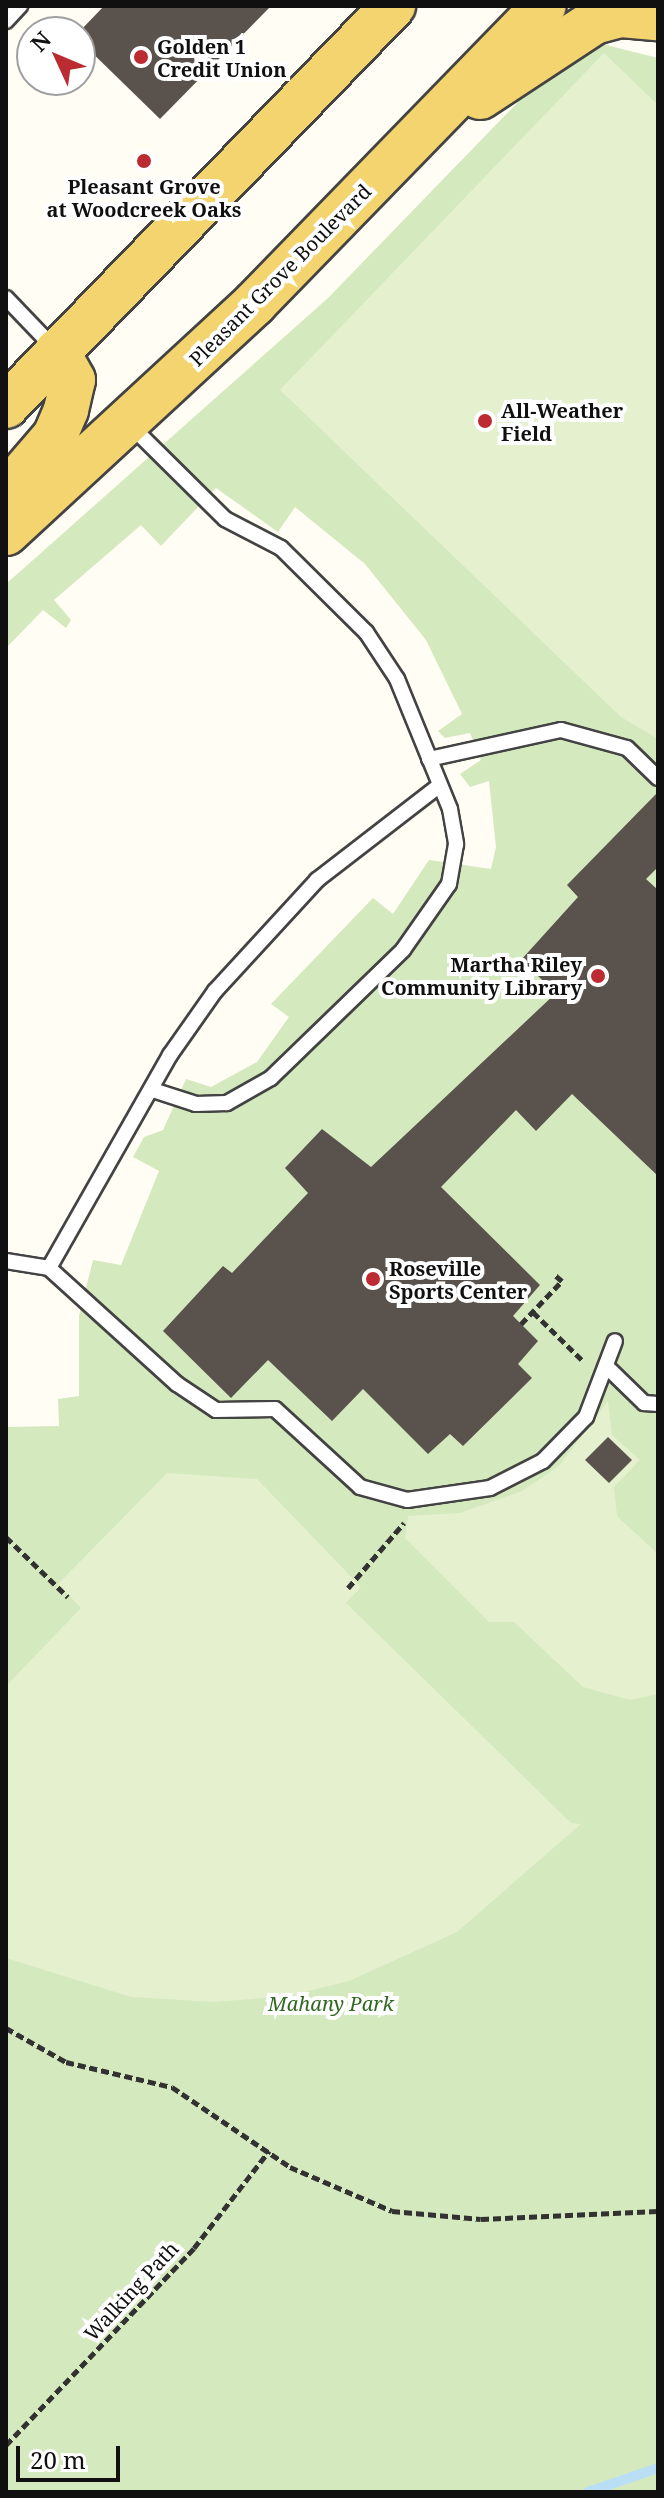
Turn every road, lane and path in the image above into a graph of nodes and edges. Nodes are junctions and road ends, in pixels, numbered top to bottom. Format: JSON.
{"nodes":[{"id":1,"x":20,"y":6,"type":"edge"},
{"id":2,"x":393,"y":6,"type":"edge"},
{"id":3,"x":544,"y":6,"type":"edge"},
{"id":4,"x":658,"y":18,"type":"edge"},
{"id":5,"x":6,"y":21,"type":"edge"},
{"id":6,"x":370,"y":23,"type":"edge"},
{"id":7,"x":414,"y":140,"type":"junction"},
{"id":8,"x":6,"y":298,"type":"edge"},
{"id":9,"x":57,"y":351,"type":"junction"},
{"id":10,"x":6,"y":406,"type":"edge"},
{"id":11,"x":127,"y":422,"type":"junction"},
{"id":12,"x":6,"y":493,"type":"edge"},
{"id":13,"x":6,"y":533,"type":"edge"},
{"id":14,"x":429,"y":759,"type":"junction"},
{"id":15,"x":658,"y":778,"type":"edge"},
{"id":16,"x":440,"y":785,"type":"junction"},
{"id":17,"x":153,"y":1090,"type":"junction"},
{"id":18,"x":6,"y":1261,"type":"edge"},
{"id":19,"x":49,"y":1268,"type":"junction"},
{"id":20,"x":554,"y":1274,"type":"dead end"},
{"id":21,"x":533,"y":1312,"type":"junction"},
{"id":22,"x":521,"y":1324,"type":"dead end"},
{"id":23,"x":615,"y":1341,"type":"dead end"},
{"id":24,"x":605,"y":1374,"type":"junction"},
{"id":25,"x":658,"y":1404,"type":"edge"},
{"id":26,"x":407,"y":1500,"type":"junction"},
{"id":27,"x":6,"y":1537,"type":"edge"},
{"id":28,"x":348,"y":1588,"type":"dead end"},
{"id":29,"x":68,"y":1597,"type":"dead end"},
{"id":30,"x":6,"y":2028,"type":"edge"},
{"id":31,"x":269,"y":2151,"type":"junction"},
{"id":32,"x":658,"y":2211,"type":"edge"},
{"id":33,"x":6,"y":2445,"type":"edge"}],
"edges":[{"from":1,"to":5,"type":"lane"},
{"from":2,"to":6,"type":"main road"},
{"from":3,"to":7,"type":"main road","name":"Pleasant Grove Boulevard"},
{"from":4,"to":7,"type":"main road"},
{"from":6,"to":9,"type":"main road"},
{"from":7,"to":11,"type":"main road","name":"Pleasant Grove Boulevard"},
{"from":8,"to":9,"type":"lane"},
{"from":9,"to":10,"type":"main road"},
{"from":9,"to":12,"type":"main road"},
{"from":11,"to":13,"type":"main road","name":"Pleasant Grove Boulevard"},
{"from":11,"to":14,"type":"lane"},
{"from":14,"to":15,"type":"lane"},
{"from":14,"to":16,"type":"lane"},
{"from":16,"to":17,"type":"lane"},
{"from":16,"to":17,"type":"lane"},
{"from":17,"to":19,"type":"lane"},
{"from":18,"to":19,"type":"lane"},
{"from":19,"to":26,"type":"lane"},
{"from":20,"to":21,"type":"path"},
{"from":21,"to":22,"type":"path"},
{"from":21,"to":24,"type":"path"},
{"from":23,"to":24,"type":"lane"},
{"from":24,"to":25,"type":"lane"},
{"from":24,"to":26,"type":"lane"},
{"from":26,"to":28,"type":"path"},
{"from":27,"to":29,"type":"path"},
{"from":30,"to":31,"type":"path"},
{"from":31,"to":32,"type":"path"},
{"from":31,"to":33,"type":"path","name":"Walking Path"}]}
